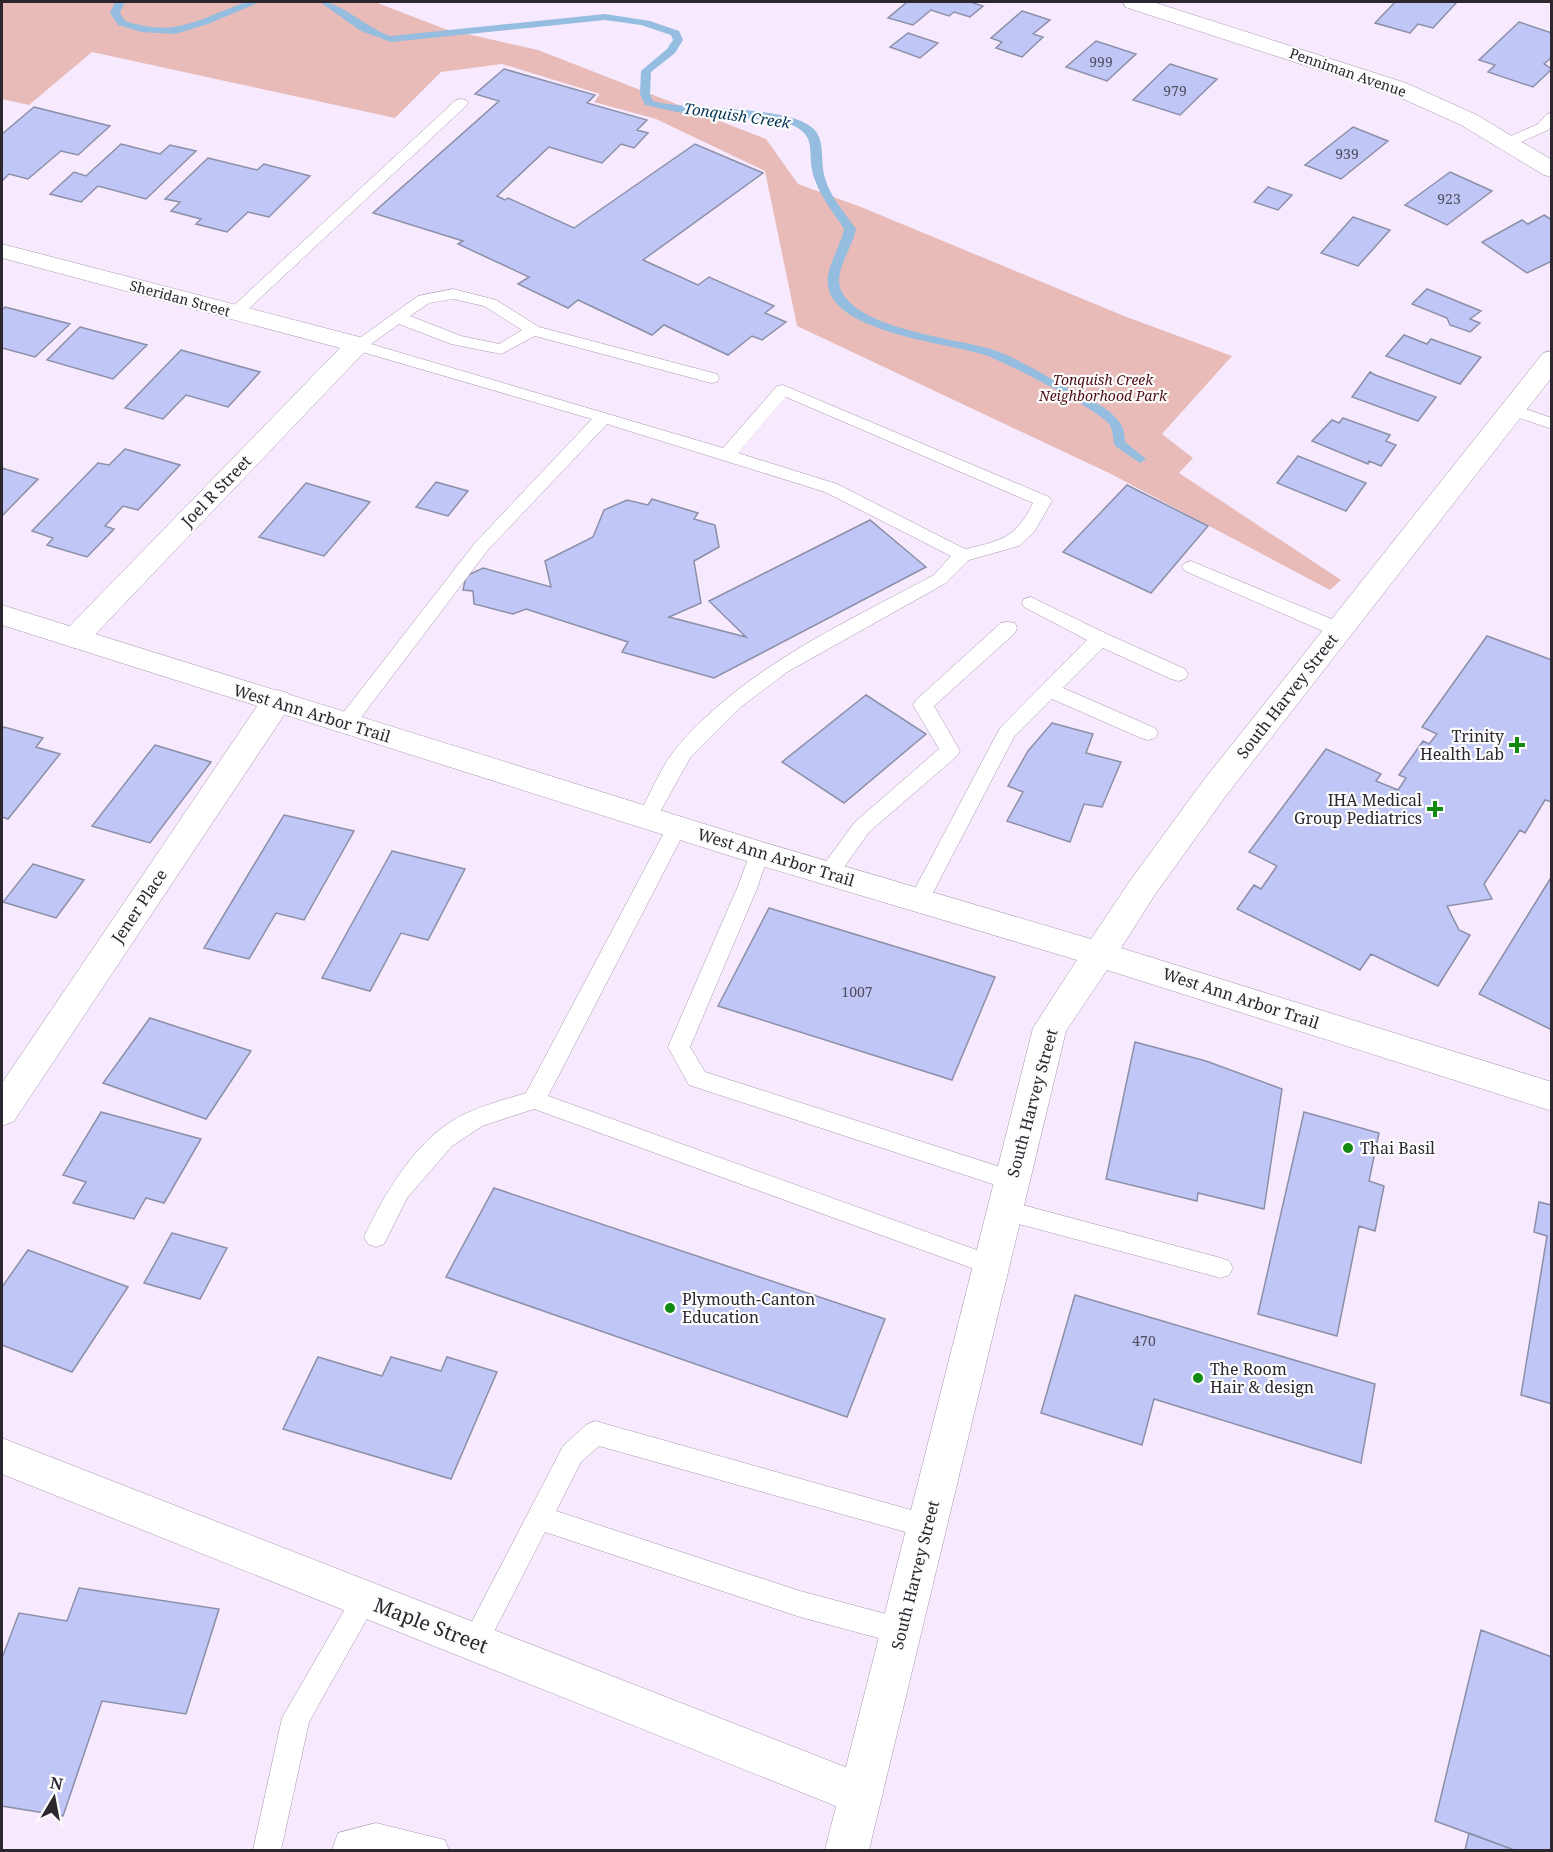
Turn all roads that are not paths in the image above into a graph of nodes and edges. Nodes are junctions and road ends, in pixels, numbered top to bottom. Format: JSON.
{"nodes":[{"id":1,"x":1133,"y":2,"type":"edge"},
{"id":2,"x":461,"y":103,"type":"dead end"},
{"id":3,"x":1551,"y":117,"type":"edge"},
{"id":4,"x":1507,"y":143,"type":"junction"},
{"id":5,"x":1551,"y":170,"type":"edge"},
{"id":6,"x":2,"y":251,"type":"edge"},
{"id":7,"x":236,"y":312,"type":"junction"},
{"id":8,"x":397,"y":317,"type":"junction"},
{"id":9,"x":533,"y":330,"type":"junction"},
{"id":10,"x":358,"y":345,"type":"junction"},
{"id":11,"x":1551,"y":359,"type":"edge"},
{"id":12,"x":711,"y":378,"type":"dead end"},
{"id":13,"x":1510,"y":409,"type":"junction"},
{"id":14,"x":604,"y":417,"type":"junction"},
{"id":15,"x":1551,"y":423,"type":"edge"},
{"id":16,"x":727,"y":455,"type":"junction"},
{"id":17,"x":963,"y":555,"type":"junction"},
{"id":18,"x":1191,"y":567,"type":"dead end"},
{"id":19,"x":1031,"y":603,"type":"dead end"},
{"id":20,"x":2,"y":615,"type":"edge"},
{"id":21,"x":1008,"y":628,"type":"dead end"},
{"id":22,"x":1339,"y":630,"type":"junction"},
{"id":23,"x":75,"y":638,"type":"junction"},
{"id":24,"x":1100,"y":639,"type":"junction"},
{"id":25,"x":1178,"y":674,"type":"dead end"},
{"id":26,"x":1049,"y":690,"type":"junction"},
{"id":27,"x":277,"y":701,"type":"junction"},
{"id":28,"x":346,"y":723,"type":"junction"},
{"id":29,"x":1148,"y":733,"type":"dead end"},
{"id":30,"x":662,"y":822,"type":"junction"},
{"id":31,"x":759,"y":853,"type":"junction"},
{"id":32,"x":828,"y":874,"type":"junction"},
{"id":33,"x":918,"y":900,"type":"junction"},
{"id":34,"x":1099,"y":954,"type":"junction"},
{"id":35,"x":1551,"y":1097,"type":"edge"},
{"id":36,"x":534,"y":1100,"type":"junction"},
{"id":37,"x":2,"y":1111,"type":"edge"},
{"id":38,"x":1008,"y":1195,"type":"junction"},
{"id":39,"x":376,"y":1238,"type":"dead end"},
{"id":40,"x":991,"y":1265,"type":"junction"},
{"id":41,"x":1221,"y":1268,"type":"dead end"},
{"id":42,"x":2,"y":1456,"type":"edge"},
{"id":43,"x":539,"y":1518,"type":"junction"},
{"id":44,"x":927,"y":1526,"type":"junction"},
{"id":45,"x":365,"y":1599,"type":"junction"},
{"id":46,"x":901,"y":1631,"type":"junction"},
{"id":47,"x":475,"y":1642,"type":"junction"},
{"id":48,"x":861,"y":1794,"type":"junction"},
{"id":49,"x":267,"y":1851,"type":"edge"},
{"id":50,"x":346,"y":1851,"type":"edge"},
{"id":51,"x":435,"y":1851,"type":"edge"},
{"id":52,"x":847,"y":1851,"type":"edge"}],
"edges":[{"from":1,"to":4,"type":"street","name":"Penniman Avenue"},
{"from":2,"to":7,"type":"lane"},
{"from":3,"to":4,"type":"lane"},
{"from":4,"to":5,"type":"street","name":"Penniman Avenue"},
{"from":6,"to":7,"type":"street","name":"Sheridan Street"},
{"from":7,"to":10,"type":"street","name":"Sheridan Street"},
{"from":8,"to":9,"type":"lane"},
{"from":8,"to":9,"type":"lane"},
{"from":8,"to":10,"type":"lane"},
{"from":9,"to":12,"type":"lane"},
{"from":10,"to":14,"type":"lane"},
{"from":10,"to":23,"type":"street","name":"Joel R Street"},
{"from":11,"to":13,"type":"street","name":"South Harvey Street"},
{"from":13,"to":15,"type":"lane"},
{"from":13,"to":22,"type":"street","name":"South Harvey Street"},
{"from":14,"to":16,"type":"lane"},
{"from":14,"to":28,"type":"lane"},
{"from":16,"to":17,"type":"lane"},
{"from":16,"to":17,"type":"lane"},
{"from":17,"to":30,"type":"lane"},
{"from":18,"to":22,"type":"lane"},
{"from":19,"to":24,"type":"lane"},
{"from":20,"to":23,"type":"street","name":"West Ann Arbor Trail"},
{"from":21,"to":32,"type":"lane"},
{"from":22,"to":34,"type":"street","name":"South Harvey Street"},
{"from":23,"to":27,"type":"street","name":"West Ann Arbor Trail"},
{"from":24,"to":25,"type":"lane"},
{"from":24,"to":26,"type":"lane"},
{"from":26,"to":29,"type":"lane"},
{"from":26,"to":33,"type":"lane"},
{"from":27,"to":28,"type":"street","name":"West Ann Arbor Trail"},
{"from":27,"to":37,"type":"street","name":"Jener Place"},
{"from":28,"to":30,"type":"street","name":"West Ann Arbor Trail"},
{"from":30,"to":31,"type":"street","name":"West Ann Arbor Trail"},
{"from":30,"to":36,"type":"lane"},
{"from":31,"to":32,"type":"street","name":"West Ann Arbor Trail"},
{"from":31,"to":38,"type":"lane"},
{"from":32,"to":33,"type":"street","name":"West Ann Arbor Trail"},
{"from":33,"to":34,"type":"street","name":"West Ann Arbor Trail"},
{"from":34,"to":35,"type":"street","name":"West Ann Arbor Trail"},
{"from":34,"to":38,"type":"street","name":"South Harvey Street"},
{"from":36,"to":39,"type":"lane"},
{"from":36,"to":40,"type":"lane"},
{"from":38,"to":40,"type":"street","name":"South Harvey Street"},
{"from":38,"to":41,"type":"lane"},
{"from":40,"to":44,"type":"street","name":"South Harvey Street"},
{"from":42,"to":45,"type":"street","name":"Maple Street"},
{"from":43,"to":44,"type":"lane"},
{"from":43,"to":46,"type":"lane"},
{"from":43,"to":47,"type":"lane"},
{"from":44,"to":46,"type":"street","name":"South Harvey Street"},
{"from":45,"to":47,"type":"street","name":"Maple Street"},
{"from":45,"to":49,"type":"lane"},
{"from":46,"to":48,"type":"street","name":"South Harvey Street"},
{"from":47,"to":48,"type":"street","name":"Maple Street"},
{"from":48,"to":52,"type":"street","name":"South Harvey Street"},
{"from":50,"to":51,"type":"lane"}]}
